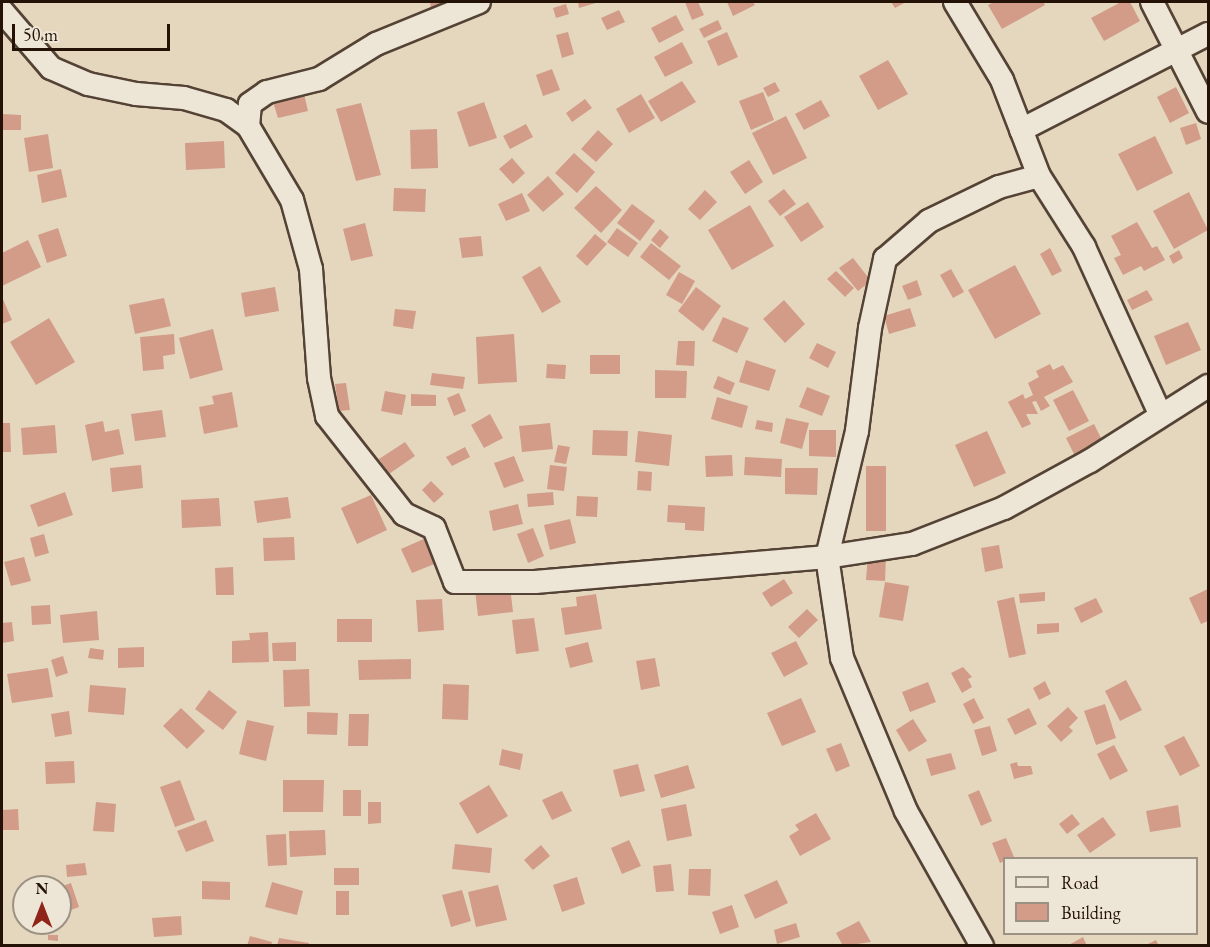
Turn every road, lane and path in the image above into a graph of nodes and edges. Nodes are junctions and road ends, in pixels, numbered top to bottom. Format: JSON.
{"nodes":[{"id":1,"x":479,"y":2,"type":"edge"},
{"id":2,"x":955,"y":2,"type":"edge"},
{"id":3,"x":1152,"y":2,"type":"edge"},
{"id":4,"x":2,"y":11,"type":"edge"},
{"id":5,"x":1209,"y":34,"type":"edge"},
{"id":6,"x":1178,"y":50,"type":"junction"},
{"id":7,"x":1209,"y":112,"type":"edge"},
{"id":8,"x":248,"y":126,"type":"junction"},
{"id":9,"x":1021,"y":130,"type":"junction"},
{"id":10,"x":1039,"y":176,"type":"junction"},
{"id":11,"x":1209,"y":386,"type":"edge"},
{"id":12,"x":1160,"y":414,"type":"junction"},
{"id":13,"x":827,"y":557,"type":"junction"},
{"id":14,"x":982,"y":945,"type":"edge"}],
"edges":[{"from":1,"to":8,"type":"street"},
{"from":2,"to":9,"type":"street"},
{"from":3,"to":6,"type":"street"},
{"from":4,"to":8,"type":"street"},
{"from":5,"to":6,"type":"street"},
{"from":6,"to":7,"type":"street"},
{"from":6,"to":9,"type":"street"},
{"from":8,"to":13,"type":"street"},
{"from":9,"to":10,"type":"street"},
{"from":10,"to":12,"type":"street"},
{"from":10,"to":13,"type":"street"},
{"from":11,"to":12,"type":"street"},
{"from":12,"to":13,"type":"street"},
{"from":13,"to":14,"type":"street"}]}
